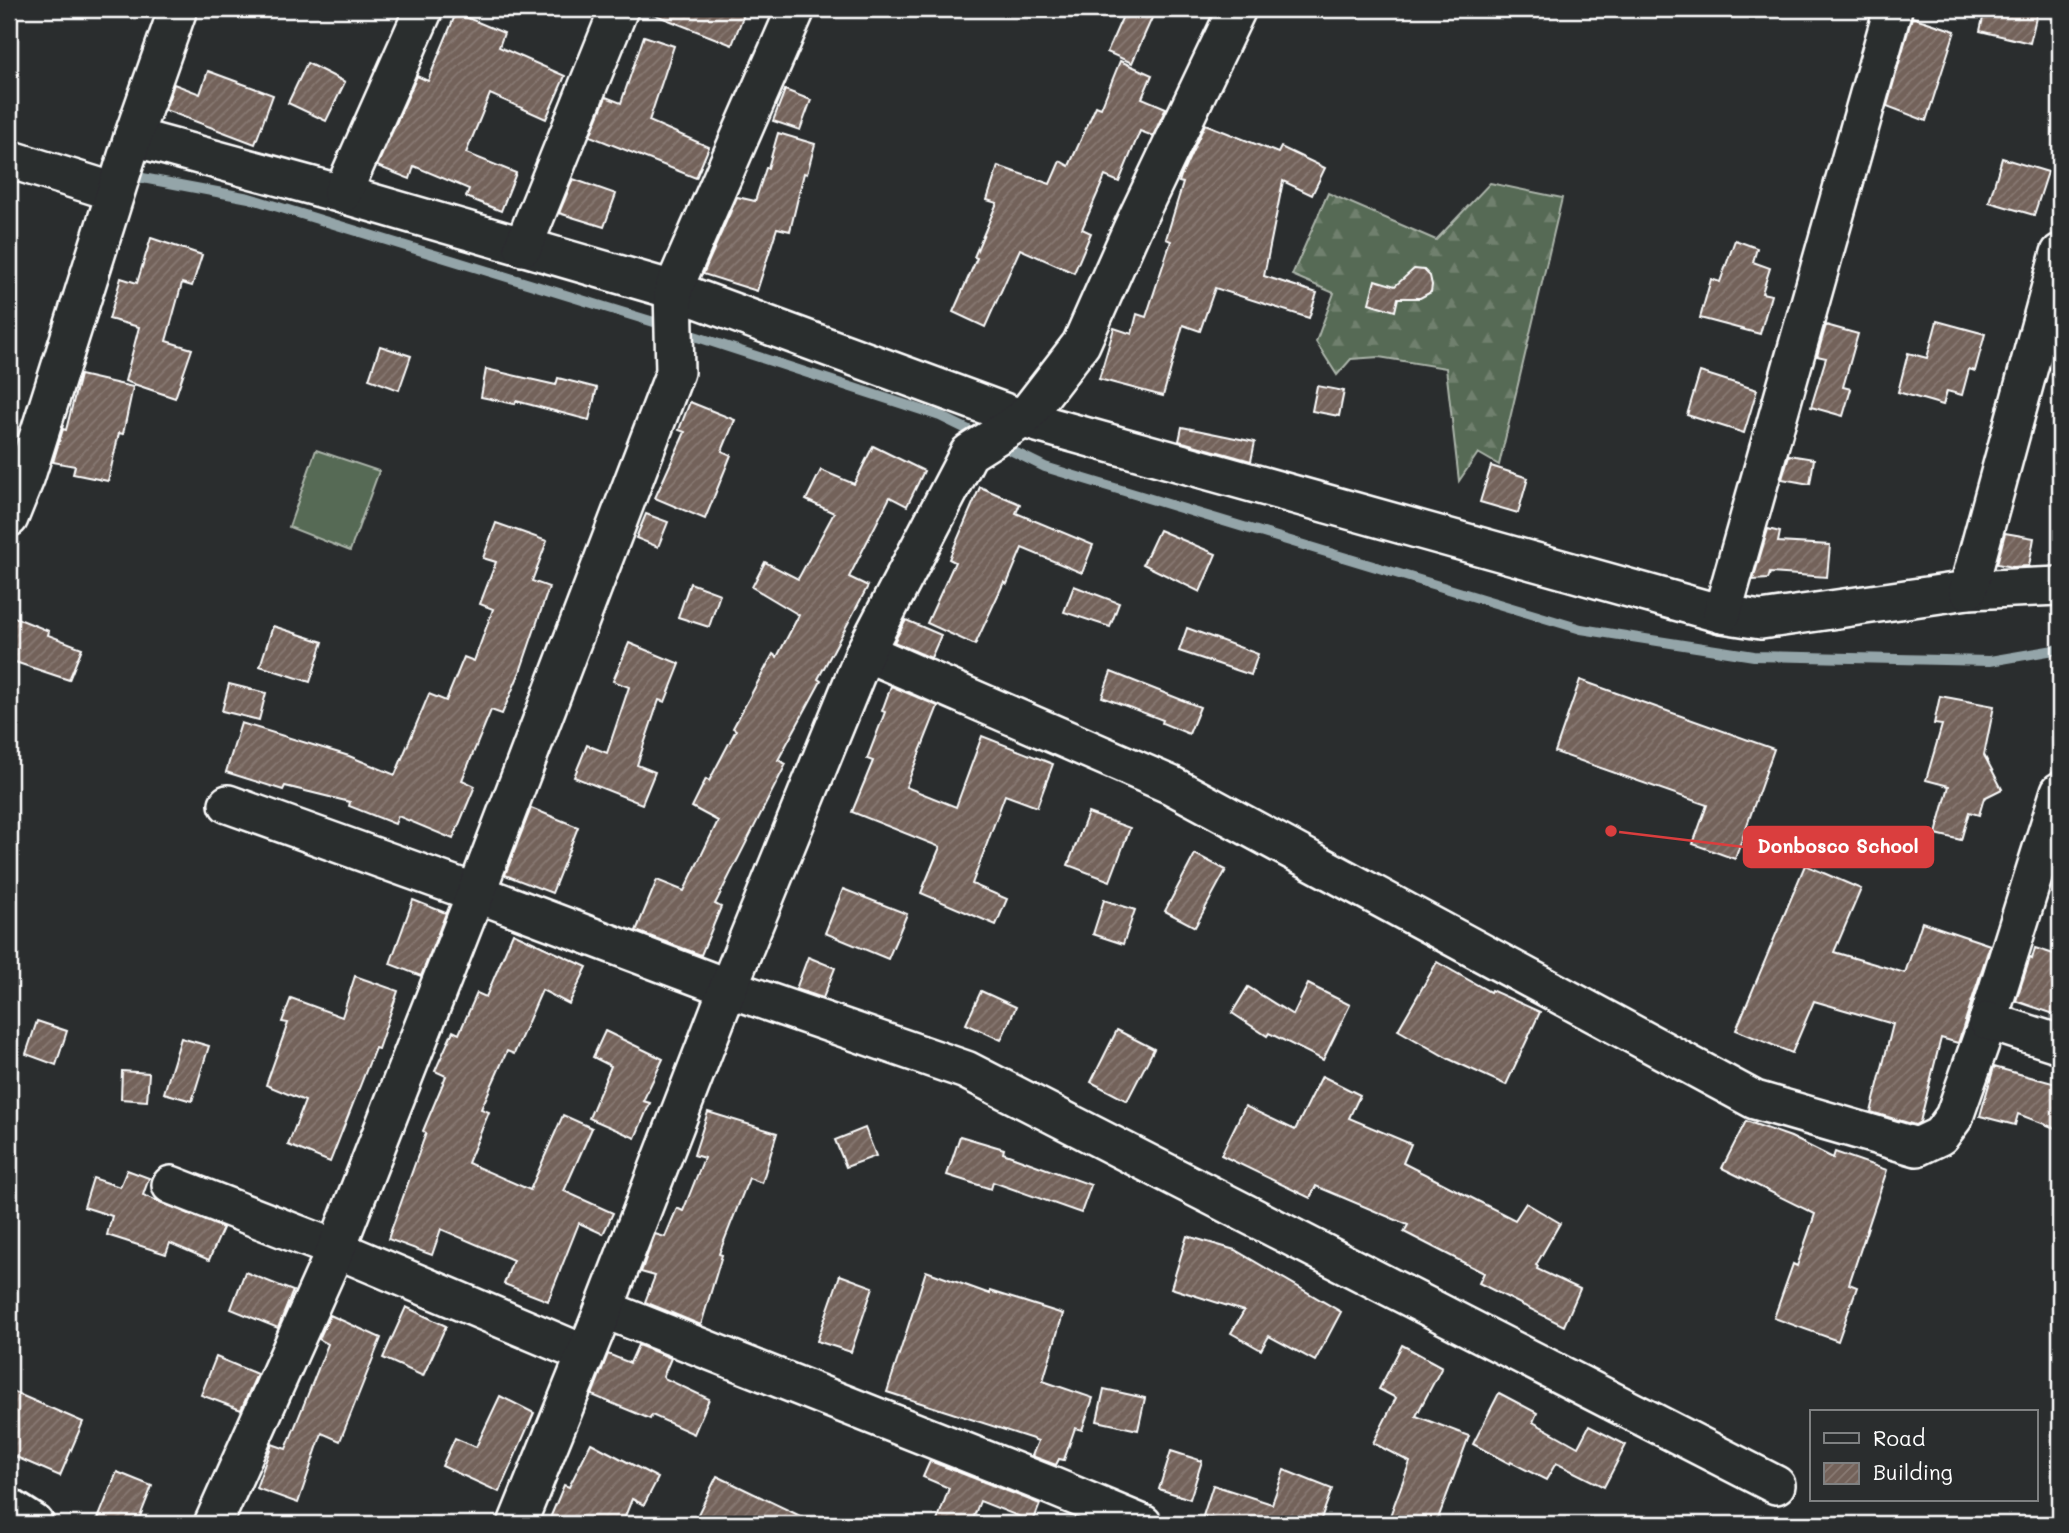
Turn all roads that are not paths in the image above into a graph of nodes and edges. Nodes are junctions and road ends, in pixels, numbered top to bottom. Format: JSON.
{"nodes":[{"id":1,"x":178,"y":9,"type":"edge"},
{"id":2,"x":424,"y":9,"type":"edge"},
{"id":3,"x":619,"y":9,"type":"edge"},
{"id":4,"x":796,"y":9,"type":"edge"},
{"id":5,"x":1237,"y":9,"type":"edge"},
{"id":6,"x":1893,"y":9,"type":"edge"},
{"id":7,"x":133,"y":137,"type":"junction"},
{"id":8,"x":9,"y":159,"type":"edge"},
{"id":9,"x":115,"y":191,"type":"junction"},
{"id":10,"x":342,"y":194,"type":"junction"},
{"id":11,"x":523,"y":247,"type":"junction"},
{"id":12,"x":2060,"y":253,"type":"edge"},
{"id":13,"x":673,"y":290,"type":"junction"},
{"id":14,"x":1023,"y":419,"type":"junction"},
{"id":15,"x":17,"y":474,"type":"edge"},
{"id":16,"x":9,"y":518,"type":"edge"},
{"id":17,"x":2060,"y":586,"type":"edge"},
{"id":18,"x":1968,"y":590,"type":"junction"},
{"id":19,"x":1722,"y":614,"type":"junction"},
{"id":20,"x":864,"y":652,"type":"junction"},
{"id":21,"x":2060,"y":790,"type":"edge"},
{"id":22,"x":228,"y":803,"type":"dead end"},
{"id":23,"x":476,"y":892,"type":"junction"},
{"id":24,"x":728,"y":988,"type":"junction"},
{"id":25,"x":1988,"y":1021,"type":"junction"},
{"id":26,"x":2060,"y":1044,"type":"edge"},
{"id":27,"x":171,"y":1185,"type":"dead end"},
{"id":28,"x":336,"y":1249,"type":"junction"},
{"id":29,"x":604,"y":1309,"type":"junction"},
{"id":30,"x":585,"y":1354,"type":"junction"},
{"id":31,"x":1776,"y":1485,"type":"dead end"},
{"id":32,"x":9,"y":1508,"type":"edge"},
{"id":33,"x":34,"y":1524,"type":"edge"},
{"id":34,"x":213,"y":1524,"type":"edge"},
{"id":35,"x":517,"y":1524,"type":"edge"},
{"id":36,"x":1143,"y":1524,"type":"edge"}],
"edges":[{"from":1,"to":7,"type":"street"},
{"from":2,"to":10,"type":"street"},
{"from":3,"to":11,"type":"street"},
{"from":4,"to":13,"type":"street"},
{"from":5,"to":14,"type":"street"},
{"from":6,"to":19,"type":"street"},
{"from":7,"to":9,"type":"street"},
{"from":7,"to":10,"type":"street"},
{"from":8,"to":9,"type":"street"},
{"from":9,"to":15,"type":"street"},
{"from":10,"to":11,"type":"street"},
{"from":11,"to":13,"type":"street"},
{"from":12,"to":18,"type":"street"},
{"from":13,"to":14,"type":"street"},
{"from":13,"to":23,"type":"street"},
{"from":14,"to":19,"type":"street"},
{"from":14,"to":20,"type":"street"},
{"from":15,"to":16,"type":"street"},
{"from":17,"to":18,"type":"street"},
{"from":18,"to":19,"type":"street"},
{"from":20,"to":24,"type":"street"},
{"from":20,"to":25,"type":"street"},
{"from":21,"to":25,"type":"street"},
{"from":22,"to":23,"type":"street"},
{"from":23,"to":24,"type":"street"},
{"from":23,"to":28,"type":"street"},
{"from":24,"to":29,"type":"street"},
{"from":24,"to":31,"type":"street"},
{"from":25,"to":26,"type":"street"},
{"from":27,"to":28,"type":"street"},
{"from":28,"to":30,"type":"street"},
{"from":28,"to":34,"type":"street"},
{"from":29,"to":30,"type":"street"},
{"from":29,"to":36,"type":"street"},
{"from":30,"to":35,"type":"street"},
{"from":32,"to":33,"type":"main road"}]}
